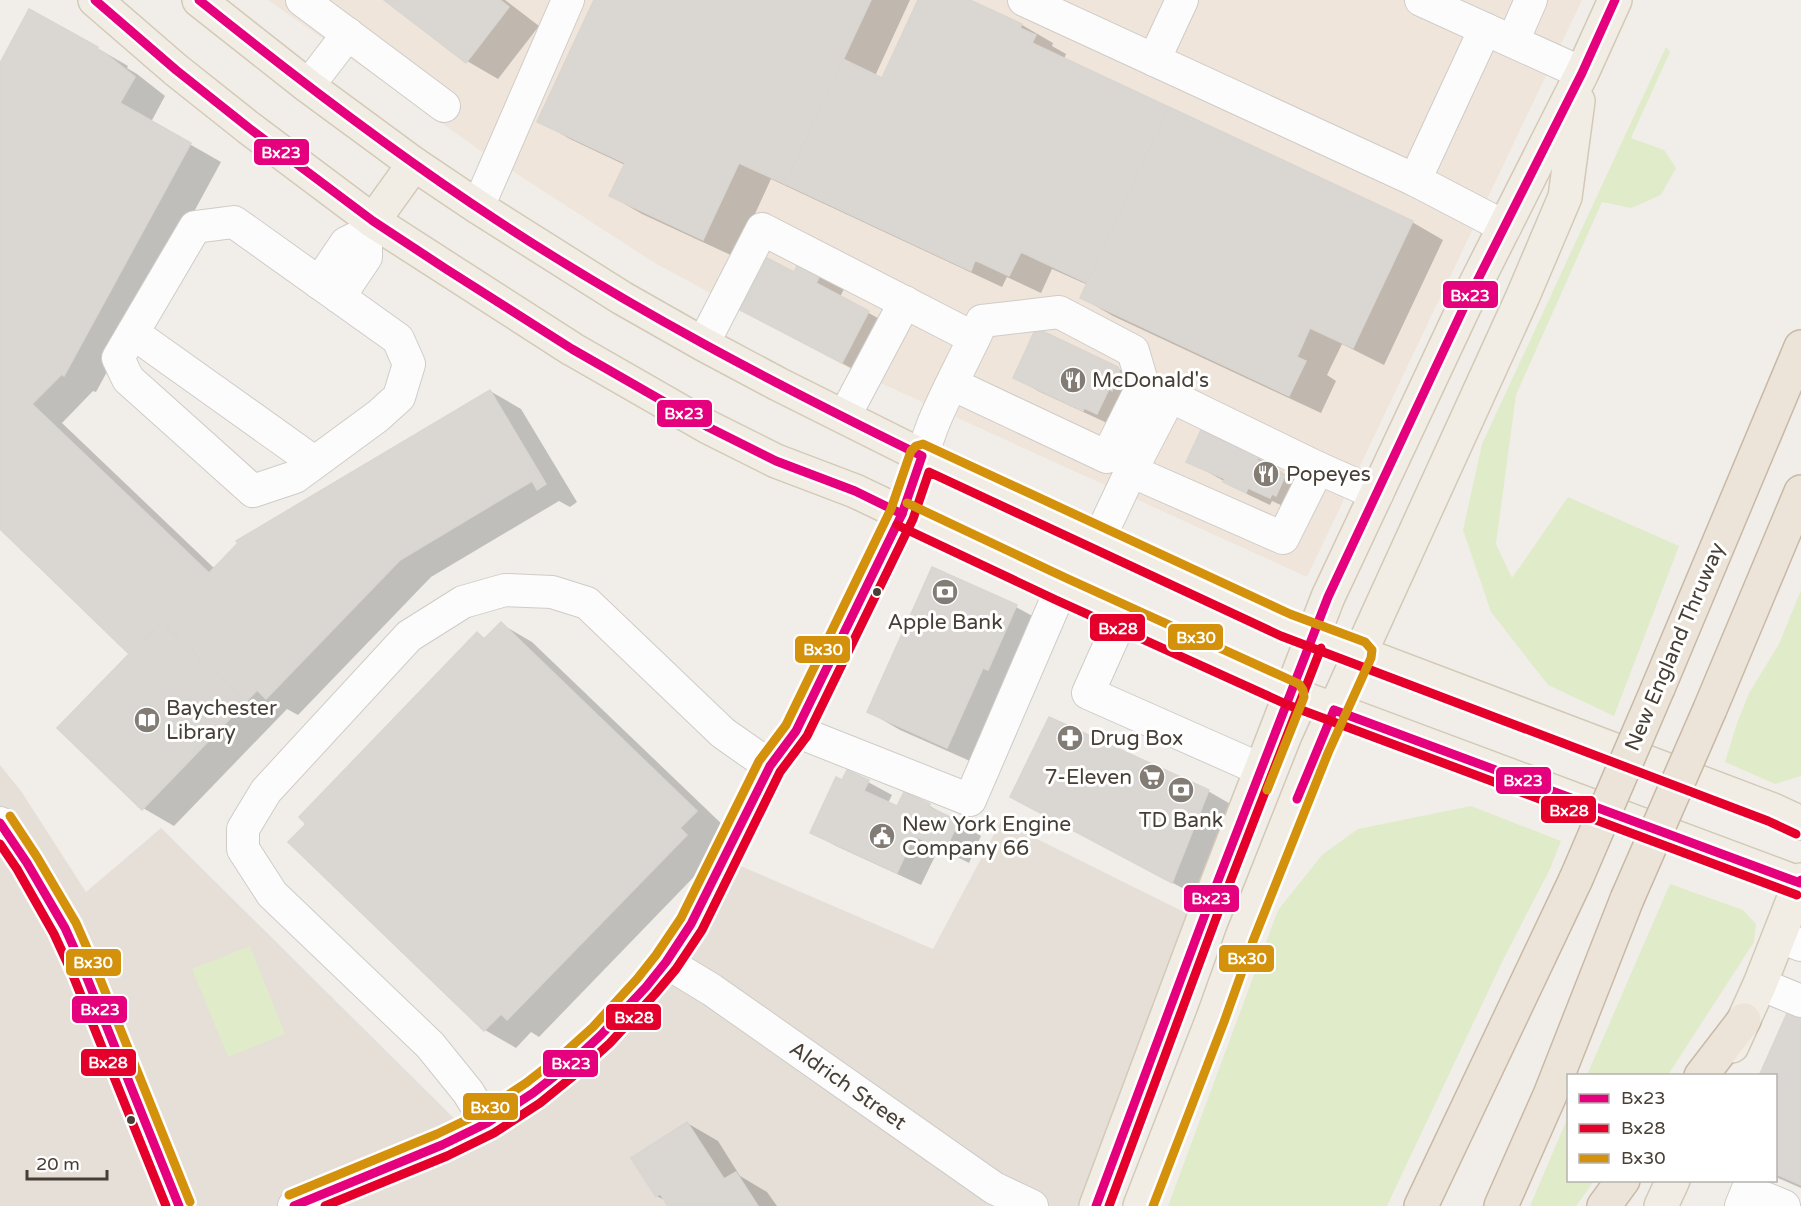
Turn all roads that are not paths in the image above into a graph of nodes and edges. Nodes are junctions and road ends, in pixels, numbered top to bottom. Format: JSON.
{"nodes":[{"id":1,"x":95,"y":0,"type":"edge"},
{"id":2,"x":199,"y":0,"type":"edge"},
{"id":3,"x":302,"y":0,"type":"edge"},
{"id":4,"x":568,"y":0,"type":"edge"},
{"id":5,"x":1024,"y":0,"type":"edge"},
{"id":6,"x":1182,"y":0,"type":"edge"},
{"id":7,"x":1531,"y":0,"type":"edge"},
{"id":8,"x":1615,"y":0,"type":"edge"},
{"id":9,"x":1424,"y":1,"type":"edge"},
{"id":10,"x":1479,"y":17,"type":"edge"},
{"id":11,"x":348,"y":34,"type":"junction"},
{"id":12,"x":1513,"y":41,"type":"junction"},
{"id":13,"x":1155,"y":60,"type":"junction"},
{"id":14,"x":1582,"y":73,"type":"junction"},
{"id":15,"x":308,"y":86,"type":"junction"},
{"id":16,"x":444,"y":106,"type":"dead end"},
{"id":17,"x":414,"y":164,"type":"junction"},
{"id":18,"x":1415,"y":180,"type":"junction"},
{"id":19,"x":478,"y":207,"type":"junction"},
{"id":20,"x":1505,"y":226,"type":"junction"},
{"id":21,"x":369,"y":227,"type":"junction"},
{"id":22,"x":329,"y":290,"type":"junction"},
{"id":23,"x":905,"y":302,"type":"junction"},
{"id":24,"x":978,"y":329,"type":"junction"},
{"id":25,"x":133,"y":333,"type":"junction"},
{"id":26,"x":703,"y":344,"type":"junction"},
{"id":27,"x":1801,"y":346,"type":"edge"},
{"id":28,"x":952,"y":384,"type":"junction"},
{"id":29,"x":844,"y":417,"type":"junction"},
{"id":30,"x":922,"y":456,"type":"junction"},
{"id":31,"x":314,"y":462,"type":"junction"},
{"id":32,"x":1318,"y":468,"type":"junction"},
{"id":33,"x":1131,"y":471,"type":"junction"},
{"id":34,"x":1801,"y":492,"type":"edge"},
{"id":35,"x":1377,"y":494,"type":"junction"},
{"id":36,"x":902,"y":514,"type":"junction"},
{"id":37,"x":1099,"y":539,"type":"junction"},
{"id":38,"x":1061,"y":589,"type":"junction"},
{"id":39,"x":1122,"y":617,"type":"junction"},
{"id":40,"x":1314,"y":636,"type":"junction"},
{"id":41,"x":1360,"y":653,"type":"junction"},
{"id":42,"x":1292,"y":694,"type":"junction"},
{"id":43,"x":1334,"y":710,"type":"junction"},
{"id":44,"x":796,"y":731,"type":"junction"},
{"id":45,"x":770,"y":766,"type":"junction"},
{"id":46,"x":1262,"y":770,"type":"junction"},
{"id":47,"x":0,"y":823,"type":"edge"},
{"id":48,"x":1801,"y":823,"type":"edge"},
{"id":49,"x":1801,"y":882,"type":"edge"},
{"id":50,"x":1791,"y":941,"type":"edge"},
{"id":51,"x":666,"y":962,"type":"junction"},
{"id":52,"x":1760,"y":984,"type":"junction"},
{"id":53,"x":1801,"y":1001,"type":"edge"},
{"id":54,"x":1744,"y":1020,"type":"junction"},
{"id":55,"x":1703,"y":1074,"type":"edge"},
{"id":56,"x":1720,"y":1074,"type":"edge"},
{"id":57,"x":487,"y":1123,"type":"junction"},
{"id":58,"x":1622,"y":1182,"type":"edge"},
{"id":59,"x":1672,"y":1182,"type":"edge"},
{"id":60,"x":179,"y":1206,"type":"edge"},
{"id":61,"x":294,"y":1206,"type":"edge"},
{"id":62,"x":1032,"y":1206,"type":"edge"},
{"id":63,"x":1096,"y":1206,"type":"edge"},
{"id":64,"x":1140,"y":1206,"type":"edge"},
{"id":65,"x":1421,"y":1206,"type":"edge"},
{"id":66,"x":1501,"y":1206,"type":"edge"},
{"id":67,"x":1604,"y":1206,"type":"edge"},
{"id":68,"x":1661,"y":1206,"type":"edge"},
{"id":69,"x":1741,"y":1206,"type":"edge"},
{"id":70,"x":1784,"y":1206,"type":"edge"}],
"edges":[{"from":1,"to":21,"type":"main road"},
{"from":2,"to":15,"type":"main road"},
{"from":3,"to":11,"type":"street"},
{"from":4,"to":19,"type":"street"},
{"from":5,"to":13,"type":"street"},
{"from":6,"to":13,"type":"street"},
{"from":7,"to":12,"type":"street"},
{"from":8,"to":14,"type":"main road"},
{"from":9,"to":10,"type":"street"},
{"from":10,"to":12,"type":"street"},
{"from":10,"to":18,"type":"street"},
{"from":11,"to":15,"type":"street"},
{"from":11,"to":16,"type":"street"},
{"from":12,"to":14,"type":"street"},
{"from":13,"to":18,"type":"street"},
{"from":14,"to":20,"type":"main road"},
{"from":14,"to":41,"type":"main road"},
{"from":15,"to":17,"type":"main road"},
{"from":17,"to":19,"type":"main road"},
{"from":17,"to":21,"type":"main road"},
{"from":18,"to":20,"type":"street"},
{"from":19,"to":26,"type":"main road"},
{"from":20,"to":35,"type":"main road"},
{"from":21,"to":22,"type":"street"},
{"from":21,"to":36,"type":"main road"},
{"from":22,"to":25,"type":"street"},
{"from":22,"to":31,"type":"street"},
{"from":23,"to":24,"type":"street"},
{"from":23,"to":26,"type":"street"},
{"from":23,"to":29,"type":"street"},
{"from":24,"to":28,"type":"street"},
{"from":24,"to":28,"type":"street"},
{"from":25,"to":31,"type":"street"},
{"from":25,"to":31,"type":"street"},
{"from":26,"to":29,"type":"main road"},
{"from":27,"to":65,"type":"highway","name":"New England Thruway","bridge":true},
{"from":28,"to":30,"type":"street"},
{"from":29,"to":30,"type":"main road"},
{"from":30,"to":36,"type":"street"},
{"from":30,"to":37,"type":"main road"},
{"from":32,"to":33,"type":"street"},
{"from":32,"to":33,"type":"street"},
{"from":32,"to":35,"type":"street"},
{"from":33,"to":37,"type":"street"},
{"from":34,"to":66,"type":"highway","bridge":true},
{"from":35,"to":40,"type":"main road"},
{"from":36,"to":38,"type":"main road"},
{"from":36,"to":44,"type":"street"},
{"from":37,"to":40,"type":"main road"},
{"from":38,"to":39,"type":"main road"},
{"from":38,"to":44,"type":"street"},
{"from":39,"to":42,"type":"main road"},
{"from":39,"to":46,"type":"street"},
{"from":40,"to":41,"type":"main road"},
{"from":40,"to":42,"type":"main road"},
{"from":41,"to":43,"type":"main road"},
{"from":41,"to":48,"type":"main road"},
{"from":42,"to":43,"type":"main road"},
{"from":42,"to":46,"type":"main road"},
{"from":43,"to":49,"type":"main road"},
{"from":43,"to":64,"type":"main road"},
{"from":44,"to":45,"type":"street"},
{"from":45,"to":51,"type":"street"},
{"from":45,"to":57,"type":"street"},
{"from":46,"to":63,"type":"main road"},
{"from":47,"to":60,"type":"street"},
{"from":49,"to":50,"type":"main road"},
{"from":50,"to":52,"type":"main road"},
{"from":51,"to":57,"type":"street"},
{"from":51,"to":62,"type":"street","name":"Aldrich Street"},
{"from":52,"to":53,"type":"street"},
{"from":52,"to":54,"type":"main road"},
{"from":54,"to":55,"type":"highway"},
{"from":54,"to":56,"type":"main road"},
{"from":57,"to":61,"type":"street"},
{"from":58,"to":67,"type":"highway"},
{"from":59,"to":68,"type":"main road"},
{"from":69,"to":70,"type":"street"}]}
